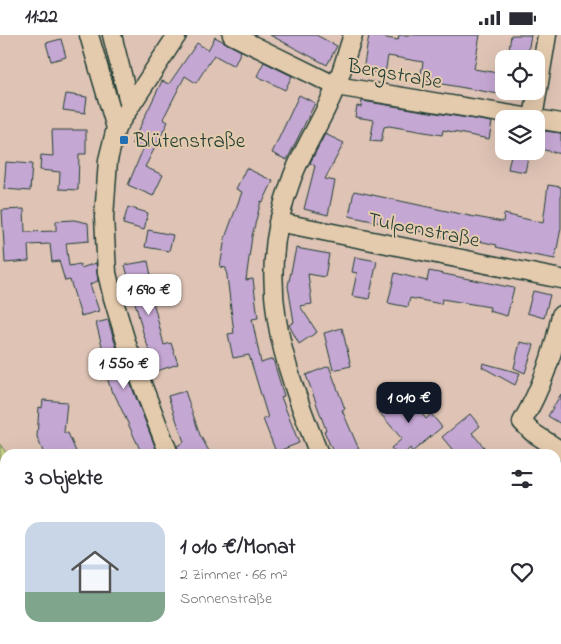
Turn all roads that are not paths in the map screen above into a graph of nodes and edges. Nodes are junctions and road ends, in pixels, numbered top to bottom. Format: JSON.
{"nodes":[{"id":1,"x":89,"y":35,"type":"edge"},
{"id":2,"x":112,"y":35,"type":"edge"},
{"id":3,"x":177,"y":35,"type":"edge"},
{"id":4,"x":232,"y":35,"type":"edge"},
{"id":5,"x":353,"y":35,"type":"edge"},
{"id":6,"x":547,"y":35,"type":"edge"},
{"id":7,"x":336,"y":86,"type":"junction"},
{"id":8,"x":130,"y":106,"type":"junction"},
{"id":9,"x":534,"y":110,"type":"edge"},
{"id":10,"x":495,"y":112,"type":"edge"},
{"id":11,"x":545,"y":120,"type":"edge"},
{"id":12,"x":561,"y":123,"type":"edge"},
{"id":13,"x":116,"y":128,"type":"junction"},
{"id":14,"x":278,"y":223,"type":"junction"},
{"id":15,"x":561,"y":279,"type":"edge"},
{"id":16,"x":561,"y":315,"type":"edge"},
{"id":17,"x":167,"y":449,"type":"edge"},
{"id":18,"x":317,"y":449,"type":"edge"},
{"id":19,"x":558,"y":449,"type":"edge"}],
"edges":[{"from":1,"to":13,"type":"street"},
{"from":2,"to":8,"type":"street"},
{"from":3,"to":8,"type":"street"},
{"from":4,"to":7,"type":"street","name":"Bergstraße"},
{"from":5,"to":7,"type":"street"},
{"from":6,"to":9,"type":"street"},
{"from":7,"to":10,"type":"street","name":"Bergstraße"},
{"from":7,"to":14,"type":"street"},
{"from":8,"to":13,"type":"street"},
{"from":11,"to":12,"type":"street","name":"Bergstraße"},
{"from":13,"to":17,"type":"street"},
{"from":14,"to":15,"type":"street","name":"Tulpenstraße"},
{"from":14,"to":18,"type":"street"},
{"from":16,"to":19,"type":"street"}]}
